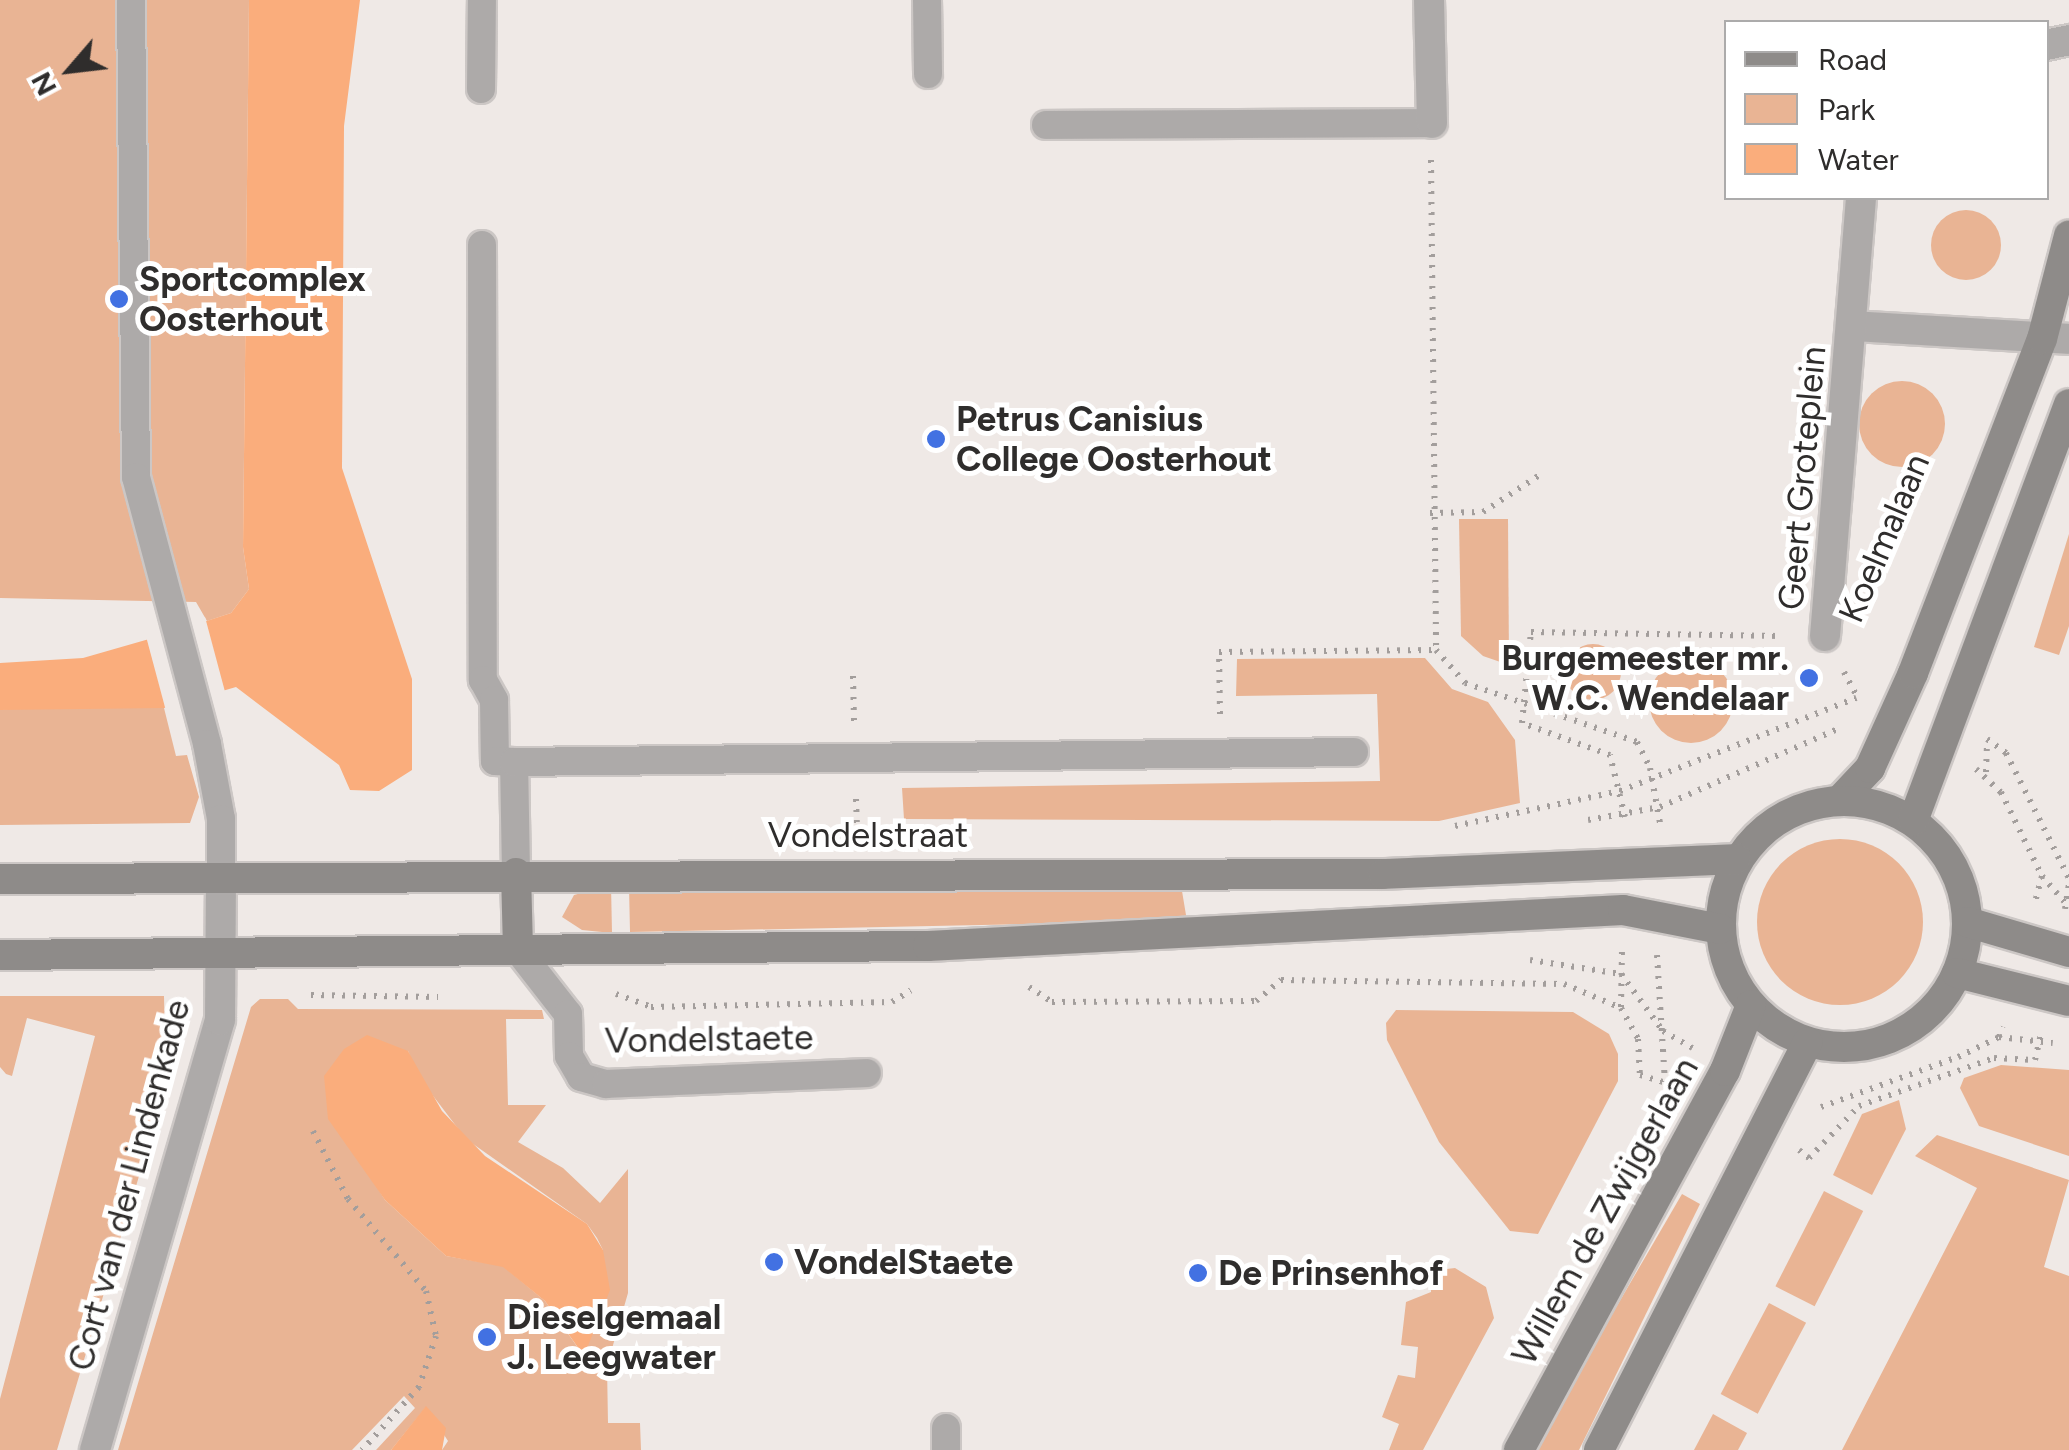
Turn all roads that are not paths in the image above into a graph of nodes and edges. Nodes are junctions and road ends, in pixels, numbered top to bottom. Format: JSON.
{"nodes":[{"id":1,"x":131,"y":0,"type":"edge"},
{"id":2,"x":482,"y":0,"type":"edge"},
{"id":3,"x":927,"y":0,"type":"edge"},
{"id":4,"x":1429,"y":0,"type":"edge"},
{"id":5,"x":928,"y":74,"type":"dead end"},
{"id":6,"x":481,"y":89,"type":"dead end"},
{"id":7,"x":1432,"y":124,"type":"joint"},
{"id":8,"x":1046,"y":125,"type":"dead end"},
{"id":9,"x":1861,"y":200,"type":"edge"},
{"id":10,"x":2069,"y":236,"type":"edge"},
{"id":11,"x":482,"y":244,"type":"dead end"},
{"id":12,"x":1853,"y":326,"type":"junction"},
{"id":13,"x":2055,"y":339,"type":"edge"},
{"id":14,"x":2069,"y":404,"type":"edge"},
{"id":15,"x":1825,"y":636,"type":"road end"},
{"id":16,"x":1354,"y":752,"type":"dead end"},
{"id":17,"x":514,"y":762,"type":"junction"},
{"id":18,"x":1840,"y":800,"type":"junction"},
{"id":19,"x":1912,"y":821,"type":"junction"},
{"id":20,"x":1736,"y":860,"type":"junction"},
{"id":21,"x":516,"y":873,"type":"junction"},
{"id":22,"x":221,"y":878,"type":"junction"},
{"id":23,"x":0,"y":879,"type":"edge"},
{"id":24,"x":1968,"y":922,"type":"junction"},
{"id":25,"x":1720,"y":929,"type":"junction"},
{"id":26,"x":518,"y":950,"type":"junction"},
{"id":27,"x":221,"y":951,"type":"junction"},
{"id":28,"x":2064,"y":951,"type":"edge"},
{"id":29,"x":0,"y":954,"type":"edge"},
{"id":30,"x":1957,"y":973,"type":"junction"},
{"id":31,"x":2059,"y":998,"type":"edge"},
{"id":32,"x":1751,"y":1005,"type":"junction"},
{"id":33,"x":1808,"y":1042,"type":"junction"},
{"id":34,"x":867,"y":1073,"type":"dead end"},
{"id":35,"x":95,"y":1450,"type":"edge"},
{"id":36,"x":1519,"y":1450,"type":"edge"},
{"id":37,"x":1599,"y":1450,"type":"edge"}],
"edges":[{"from":1,"to":22,"type":"lane"},
{"from":2,"to":6,"type":"lane"},
{"from":3,"to":5,"type":"lane"},
{"from":4,"to":7,"type":"street"},
{"from":7,"to":8,"type":"lane"},
{"from":9,"to":12,"type":"street","name":"Geert Groteplein"},
{"from":10,"to":13,"type":"street","name":"Koelmalaan"},
{"from":11,"to":17,"type":"lane"},
{"from":12,"to":13,"type":"street","name":"Geert Groteplein"},
{"from":12,"to":15,"type":"street","name":"Geert Groteplein"},
{"from":13,"to":18,"type":"street","name":"Koelmalaan"},
{"from":14,"to":19,"type":"street"},
{"from":16,"to":17,"type":"lane"},
{"from":17,"to":21,"type":"lane"},
{"from":18,"to":19,"type":"street"},
{"from":18,"to":20,"type":"street"},
{"from":19,"to":24,"type":"street"},
{"from":20,"to":21,"type":"street","name":"Vondelstraat"},
{"from":20,"to":25,"type":"street"},
{"from":21,"to":22,"type":"street","name":"Vondelstraat"},
{"from":21,"to":26,"type":"street"},
{"from":22,"to":23,"type":"street","name":"Vondelstraat"},
{"from":22,"to":27,"type":"street","name":"Cort van der Lindenkade"},
{"from":24,"to":28,"type":"street"},
{"from":24,"to":30,"type":"street"},
{"from":25,"to":26,"type":"street"},
{"from":25,"to":32,"type":"street"},
{"from":26,"to":27,"type":"street"},
{"from":26,"to":34,"type":"lane","name":"Vondelstaete"},
{"from":27,"to":29,"type":"street"},
{"from":27,"to":35,"type":"street","name":"Cort van der Lindenkade"},
{"from":30,"to":31,"type":"street"},
{"from":30,"to":33,"type":"street"},
{"from":32,"to":33,"type":"street"},
{"from":32,"to":36,"type":"street","name":"Willem de Zwijgerlaan"},
{"from":33,"to":37,"type":"street"}]}
